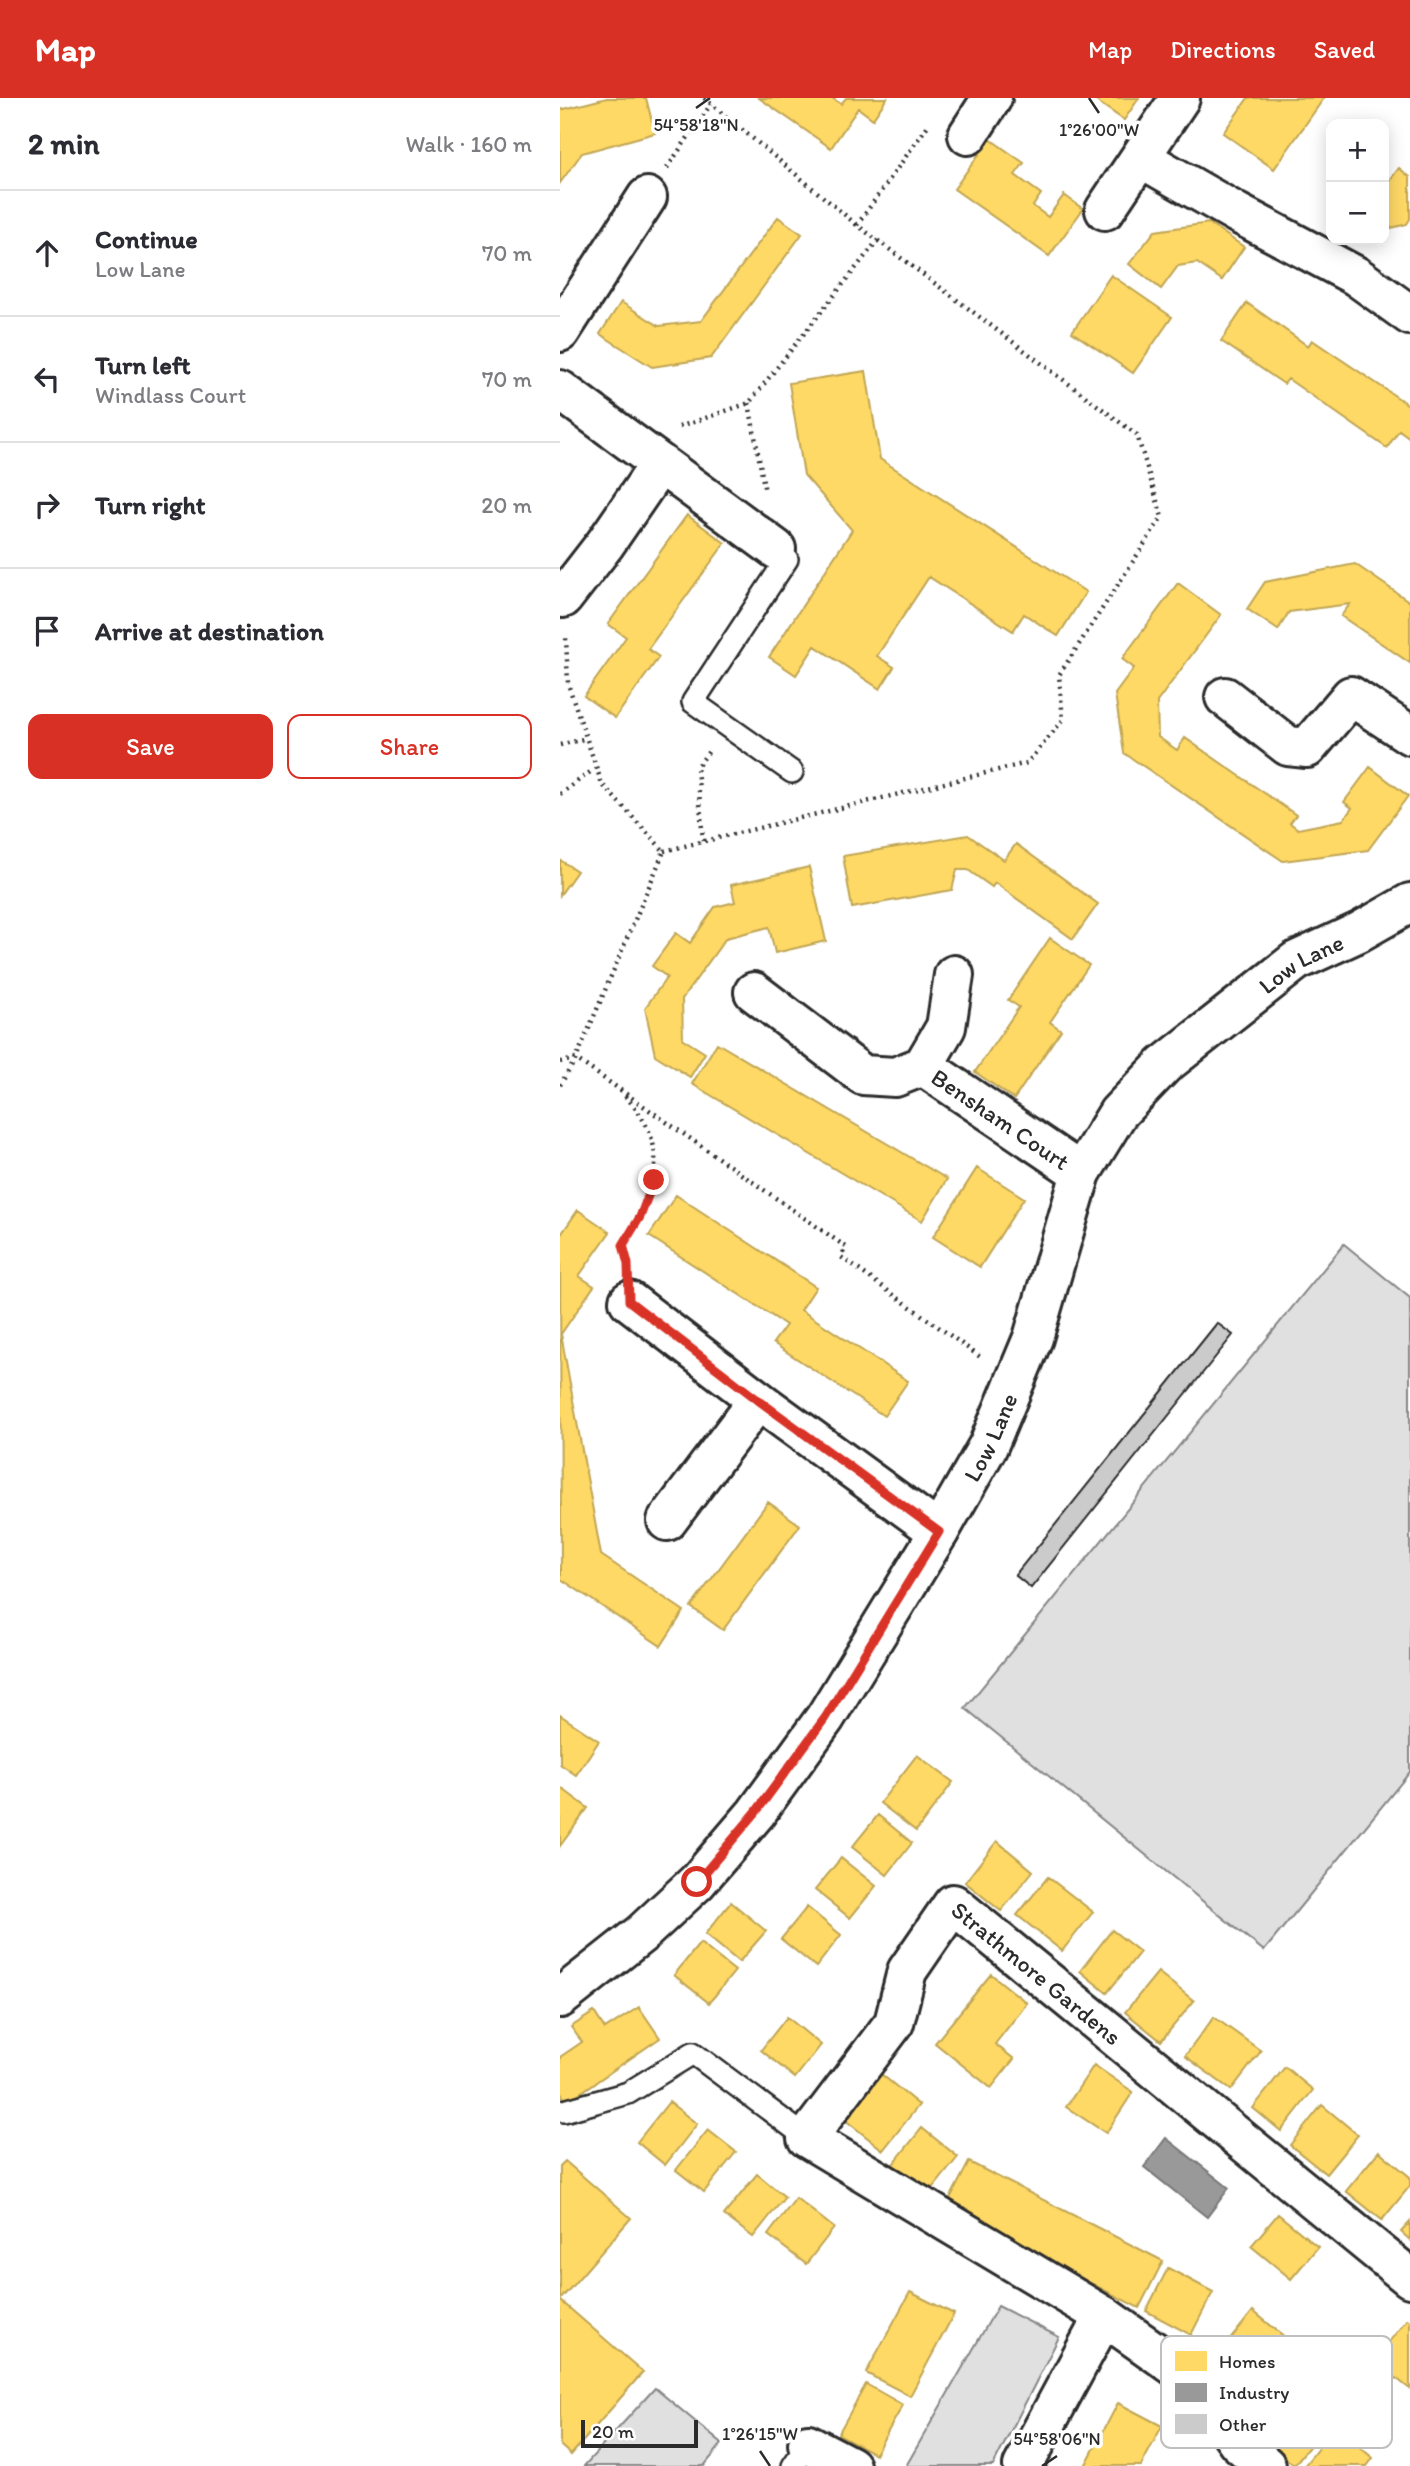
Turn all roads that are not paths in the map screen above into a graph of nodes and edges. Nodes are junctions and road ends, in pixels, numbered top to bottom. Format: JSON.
{"nodes":[{"id":1,"x":992,"y":98,"type":"edge"},
{"id":2,"x":1180,"y":98,"type":"edge"},
{"id":3,"x":968,"y":135,"type":"road end"},
{"id":4,"x":1141,"y":158,"type":"junction"},
{"id":5,"x":647,"y":197,"type":"road end"},
{"id":6,"x":1105,"y":210,"type":"dead end"},
{"id":7,"x":1410,"y":314,"type":"edge"},
{"id":8,"x":560,"y":332,"type":"edge"},
{"id":9,"x":560,"y":390,"type":"edge"},
{"id":10,"x":646,"y":453,"type":"junction"},
{"id":11,"x":776,"y":549,"type":"joint"},
{"id":12,"x":564,"y":598,"type":"road end"},
{"id":13,"x":1225,"y":697,"type":"dead end"},
{"id":14,"x":1410,"y":735,"type":"edge"},
{"id":15,"x":792,"y":772,"type":"dead end"},
{"id":16,"x":1410,"y":903,"type":"edge"},
{"id":17,"x":954,"y":975,"type":"dead end"},
{"id":18,"x":754,"y":992,"type":"dead end"},
{"id":19,"x":923,"y":1066,"type":"junction"},
{"id":20,"x":1081,"y":1173,"type":"junction"},
{"id":21,"x":629,"y":1301,"type":"road end"},
{"id":22,"x":758,"y":1400,"type":"junction"},
{"id":23,"x":667,"y":1521,"type":"dead end"},
{"id":24,"x":939,"y":1532,"type":"junction"},
{"id":25,"x":560,"y":1998,"type":"edge"},
{"id":26,"x":564,"y":2111,"type":"dead end"},
{"id":27,"x":807,"y":2138,"type":"junction"},
{"id":28,"x":1410,"y":2278,"type":"edge"},
{"id":29,"x":1104,"y":2316,"type":"junction"},
{"id":30,"x":1161,"y":2356,"type":"edge"},
{"id":31,"x":1245,"y":2448,"type":"edge"},
{"id":32,"x":800,"y":2455,"type":"edge"},
{"id":33,"x":850,"y":2466,"type":"edge"},
{"id":34,"x":1023,"y":2466,"type":"edge"},
{"id":35,"x":1266,"y":2466,"type":"edge"}],
"edges":[{"from":1,"to":3,"type":"street"},
{"from":2,"to":4,"type":"street"},
{"from":4,"to":6,"type":"street"},
{"from":4,"to":7,"type":"street"},
{"from":5,"to":8,"type":"street"},
{"from":9,"to":10,"type":"street"},
{"from":10,"to":11,"type":"street"},
{"from":10,"to":12,"type":"street"},
{"from":11,"to":15,"type":"lane"},
{"from":13,"to":14,"type":"street"},
{"from":16,"to":20,"type":"street","name":"Low Lane"},
{"from":17,"to":19,"type":"street","name":"Bensham Court"},
{"from":18,"to":19,"type":"street","name":"Bensham Court"},
{"from":19,"to":20,"type":"street","name":"Bensham Court"},
{"from":20,"to":24,"type":"street","name":"Low Lane"},
{"from":21,"to":22,"type":"street"},
{"from":22,"to":23,"type":"street"},
{"from":22,"to":24,"type":"street"},
{"from":24,"to":25,"type":"street","name":"Low Lane"},
{"from":26,"to":27,"type":"lane"},
{"from":27,"to":28,"type":"street","name":"Strathmore Gardens"},
{"from":27,"to":29,"type":"street"},
{"from":29,"to":30,"type":"street"},
{"from":29,"to":34,"type":"street"},
{"from":31,"to":35,"type":"street"},
{"from":32,"to":33,"type":"street"}]}
